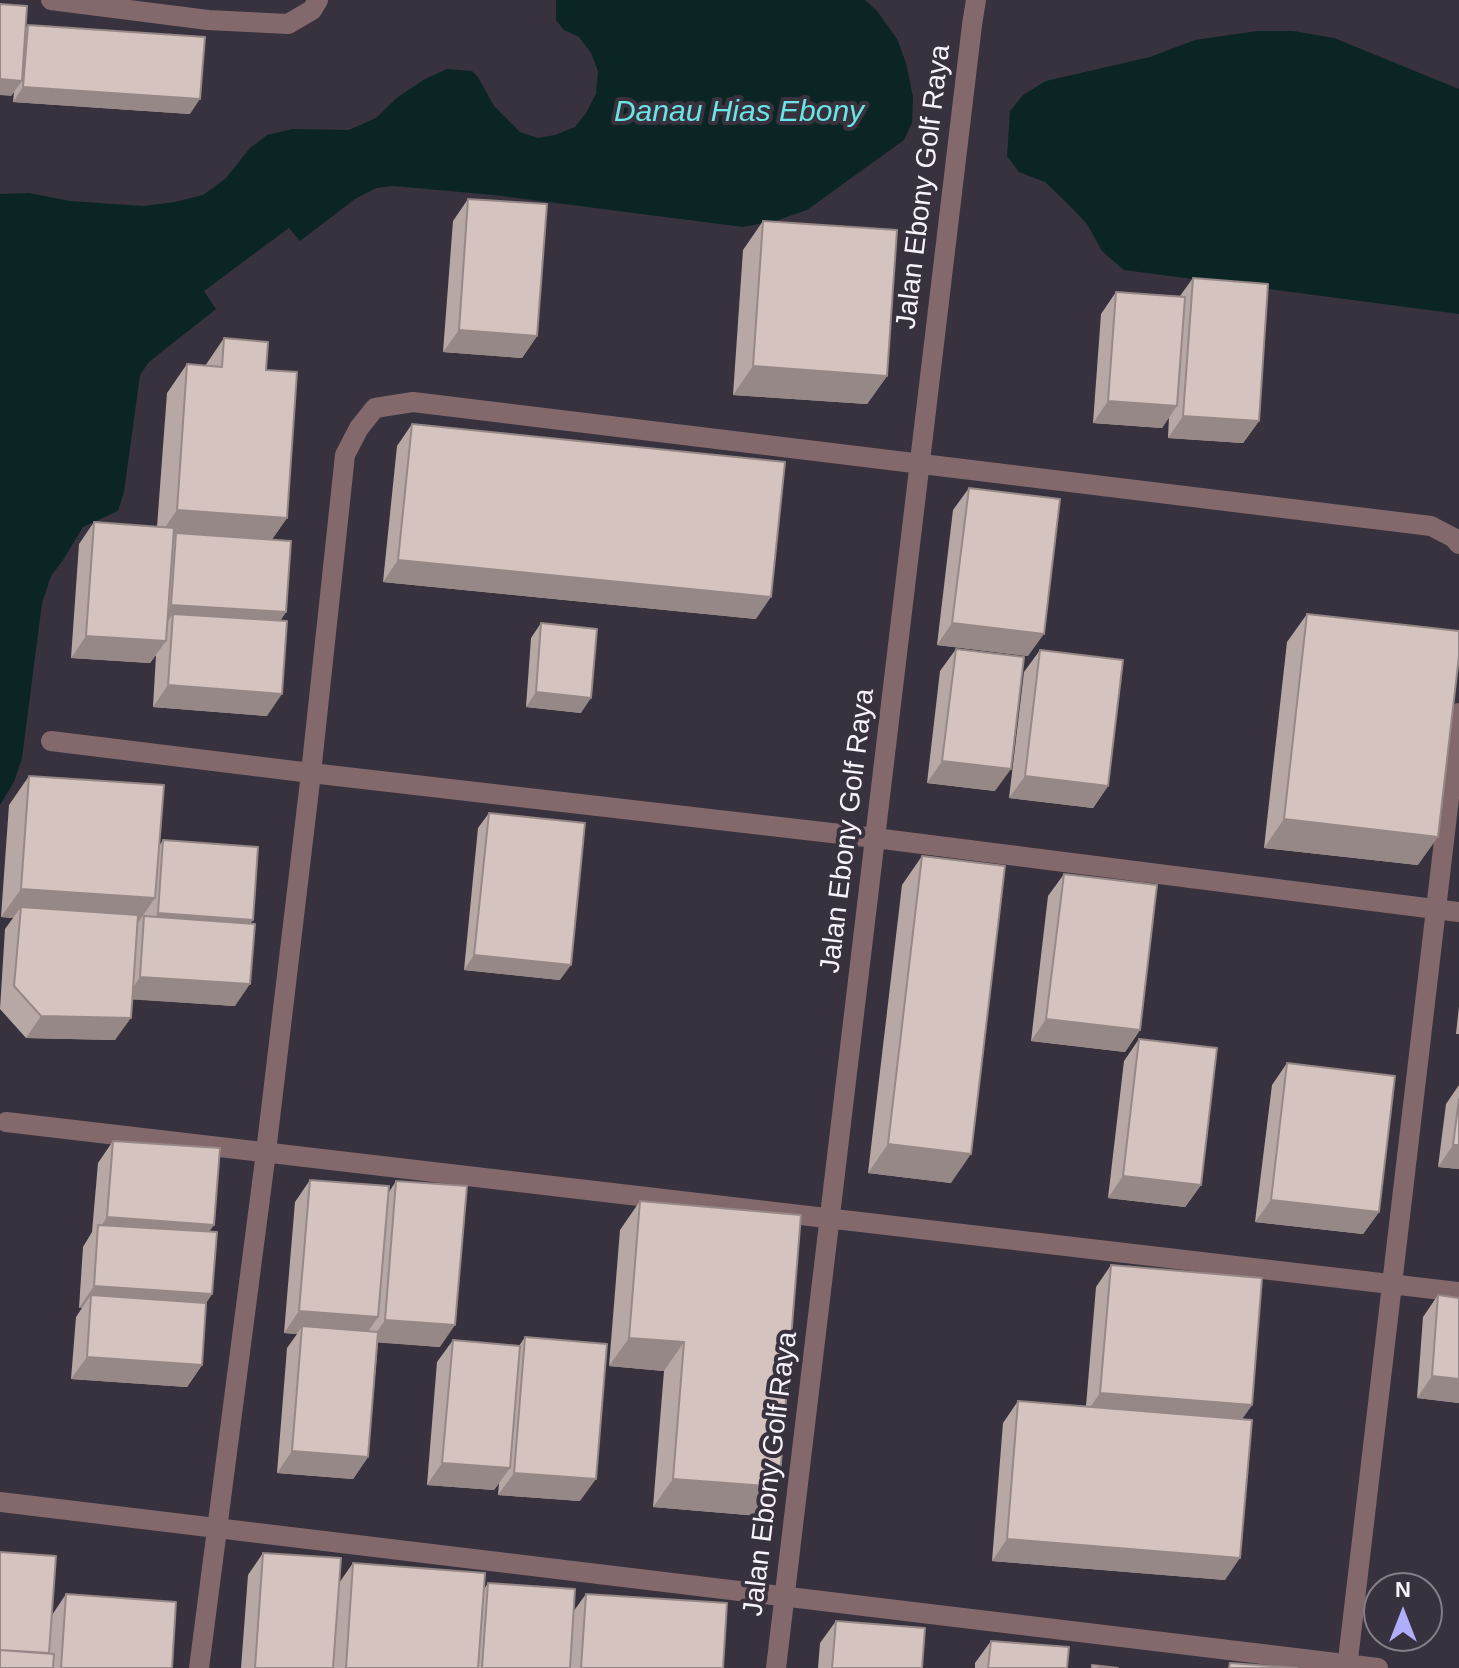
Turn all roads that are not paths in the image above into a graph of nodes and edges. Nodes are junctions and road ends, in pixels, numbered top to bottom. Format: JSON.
{"nodes":[{"id":1,"x":51,"y":0,"type":"edge"},
{"id":2,"x":318,"y":0,"type":"edge"},
{"id":3,"x":976,"y":0,"type":"edge"},
{"id":4,"x":919,"y":464,"type":"junction"},
{"id":5,"x":1459,"y":544,"type":"edge"},
{"id":6,"x":1459,"y":713,"type":"edge"},
{"id":7,"x":51,"y":741,"type":"dead end"},
{"id":8,"x":311,"y":773,"type":"junction"},
{"id":9,"x":875,"y":838,"type":"junction"},
{"id":10,"x":1437,"y":909,"type":"junction"},
{"id":11,"x":1459,"y":912,"type":"edge"},
{"id":12,"x":6,"y":1122,"type":"dead end"},
{"id":13,"x":266,"y":1152,"type":"junction"},
{"id":14,"x":830,"y":1219,"type":"junction"},
{"id":15,"x":1392,"y":1284,"type":"junction"},
{"id":16,"x":1459,"y":1292,"type":"edge"},
{"id":17,"x":0,"y":1502,"type":"edge"},
{"id":18,"x":216,"y":1528,"type":"junction"},
{"id":19,"x":784,"y":1596,"type":"junction"},
{"id":20,"x":1347,"y":1666,"type":"edge"},
{"id":21,"x":199,"y":1668,"type":"edge"},
{"id":22,"x":776,"y":1668,"type":"edge"},
{"id":23,"x":1378,"y":1668,"type":"edge"}],
"edges":[{"from":1,"to":2,"type":"street"},
{"from":3,"to":4,"type":"street","name":"Jalan Ebony Golf Raya"},
{"from":4,"to":5,"type":"street"},
{"from":4,"to":8,"type":"street"},
{"from":4,"to":9,"type":"street","name":"Jalan Ebony Golf Raya"},
{"from":6,"to":10,"type":"street"},
{"from":7,"to":8,"type":"street"},
{"from":8,"to":9,"type":"street"},
{"from":8,"to":13,"type":"street"},
{"from":9,"to":10,"type":"street"},
{"from":9,"to":14,"type":"street","name":"Jalan Ebony Golf Raya"},
{"from":10,"to":11,"type":"street"},
{"from":10,"to":15,"type":"street"},
{"from":12,"to":13,"type":"street"},
{"from":13,"to":14,"type":"street"},
{"from":13,"to":18,"type":"street"},
{"from":14,"to":15,"type":"street"},
{"from":14,"to":19,"type":"street","name":"Jalan Ebony Golf Raya"},
{"from":15,"to":16,"type":"street"},
{"from":15,"to":20,"type":"street"},
{"from":17,"to":18,"type":"street"},
{"from":18,"to":19,"type":"street"},
{"from":18,"to":21,"type":"street"},
{"from":19,"to":20,"type":"street"},
{"from":19,"to":22,"type":"street","name":"Jalan Ebony Golf Raya"},
{"from":20,"to":23,"type":"street"}]}
